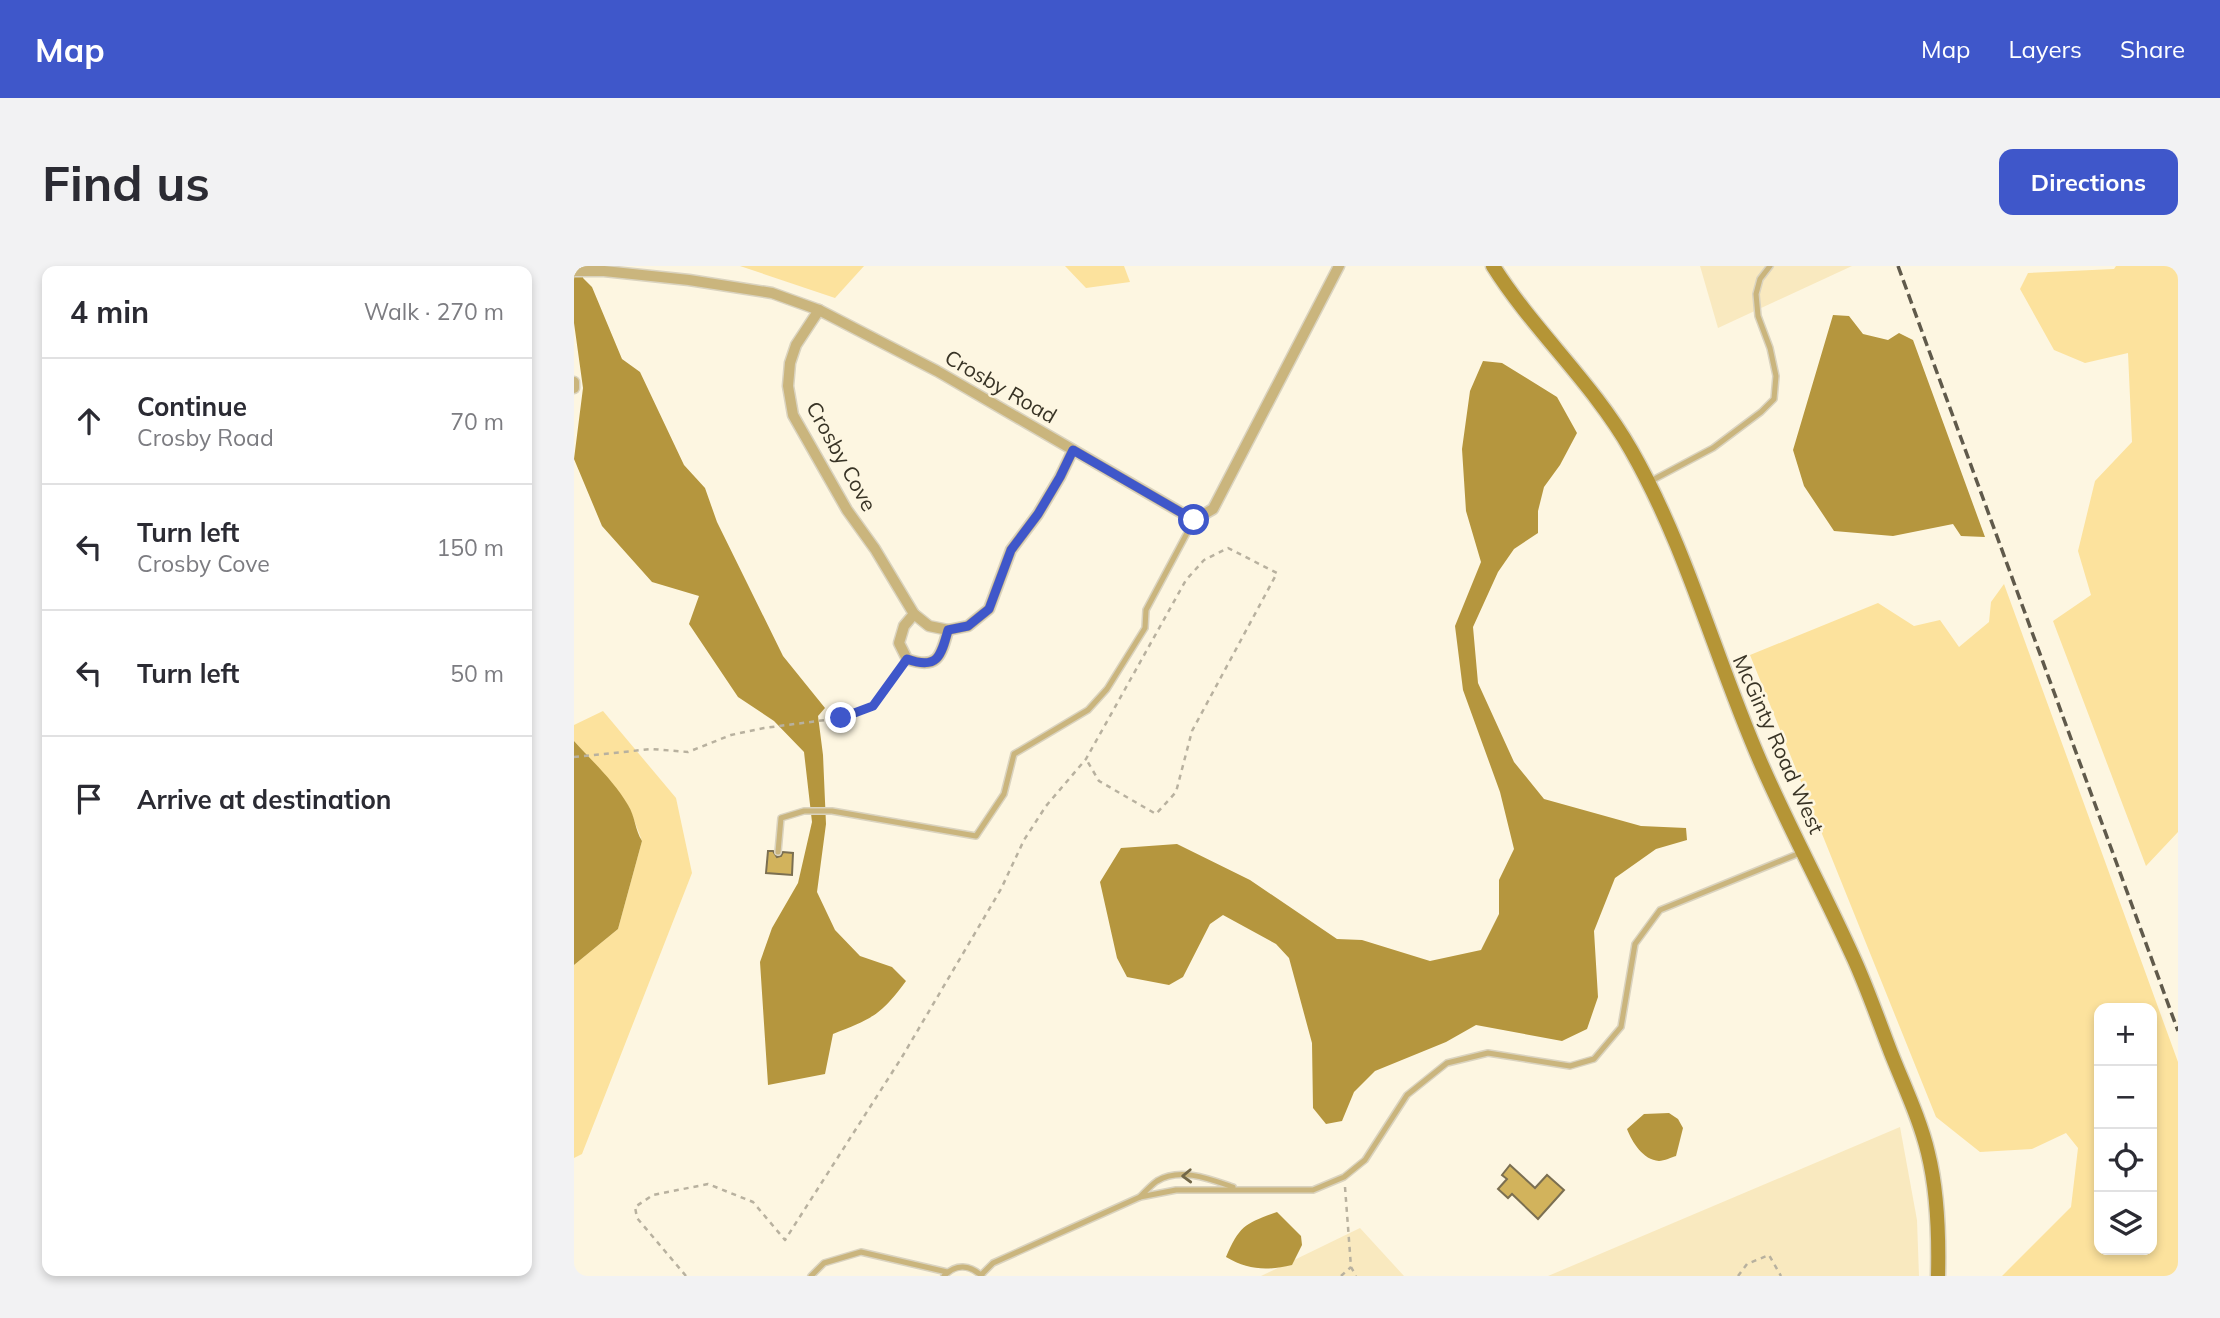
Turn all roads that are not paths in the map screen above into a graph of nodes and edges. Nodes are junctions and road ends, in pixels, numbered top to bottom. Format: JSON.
{"nodes":[{"id":1,"x":1339,"y":266,"type":"edge"},
{"id":2,"x":1493,"y":266,"type":"edge"},
{"id":3,"x":1770,"y":266,"type":"edge"},
{"id":4,"x":579,"y":271,"type":"edge"},
{"id":5,"x":819,"y":310,"type":"junction"},
{"id":6,"x":574,"y":382,"type":"edge"},
{"id":7,"x":574,"y":388,"type":"edge"},
{"id":8,"x":1073,"y":450,"type":"junction"},
{"id":9,"x":1649,"y":482,"type":"junction"},
{"id":10,"x":1194,"y":520,"type":"junction"},
{"id":11,"x":914,"y":614,"type":"junction"},
{"id":12,"x":948,"y":630,"type":"junction"},
{"id":13,"x":778,"y":852,"type":"dead end"},
{"id":14,"x":1803,"y":852,"type":"junction"},
{"id":15,"x":1240,"y":1189,"type":"junction"},
{"id":16,"x":1140,"y":1197,"type":"junction"},
{"id":17,"x":945,"y":1274,"type":"edge"},
{"id":18,"x":981,"y":1275,"type":"edge"},
{"id":19,"x":811,"y":1276,"type":"edge"},
{"id":20,"x":1938,"y":1276,"type":"edge"}],
"edges":[{"from":1,"to":10,"type":"street"},
{"from":2,"to":9,"type":"main road","name":"McGinty Road West"},
{"from":3,"to":9,"type":"lane"},
{"from":4,"to":5,"type":"street","name":"Crosby Road"},
{"from":5,"to":8,"type":"street","name":"Crosby Road"},
{"from":5,"to":11,"type":"street","name":"Crosby Cove"},
{"from":6,"to":7,"type":"street"},
{"from":8,"to":10,"type":"street","name":"Crosby Road"},
{"from":8,"to":12,"type":"street"},
{"from":9,"to":14,"type":"main road","name":"McGinty Road West"},
{"from":10,"to":13,"type":"lane"},
{"from":11,"to":12,"type":"street"},
{"from":11,"to":12,"type":"street"},
{"from":14,"to":15,"type":"lane"},
{"from":14,"to":20,"type":"main road","name":"McGinty Road West"},
{"from":15,"to":16,"type":"lane"},
{"from":15,"to":16,"type":"lane","one_way":true},
{"from":16,"to":18,"type":"lane"},
{"from":17,"to":18,"type":"lane"},
{"from":17,"to":19,"type":"lane"}]}
